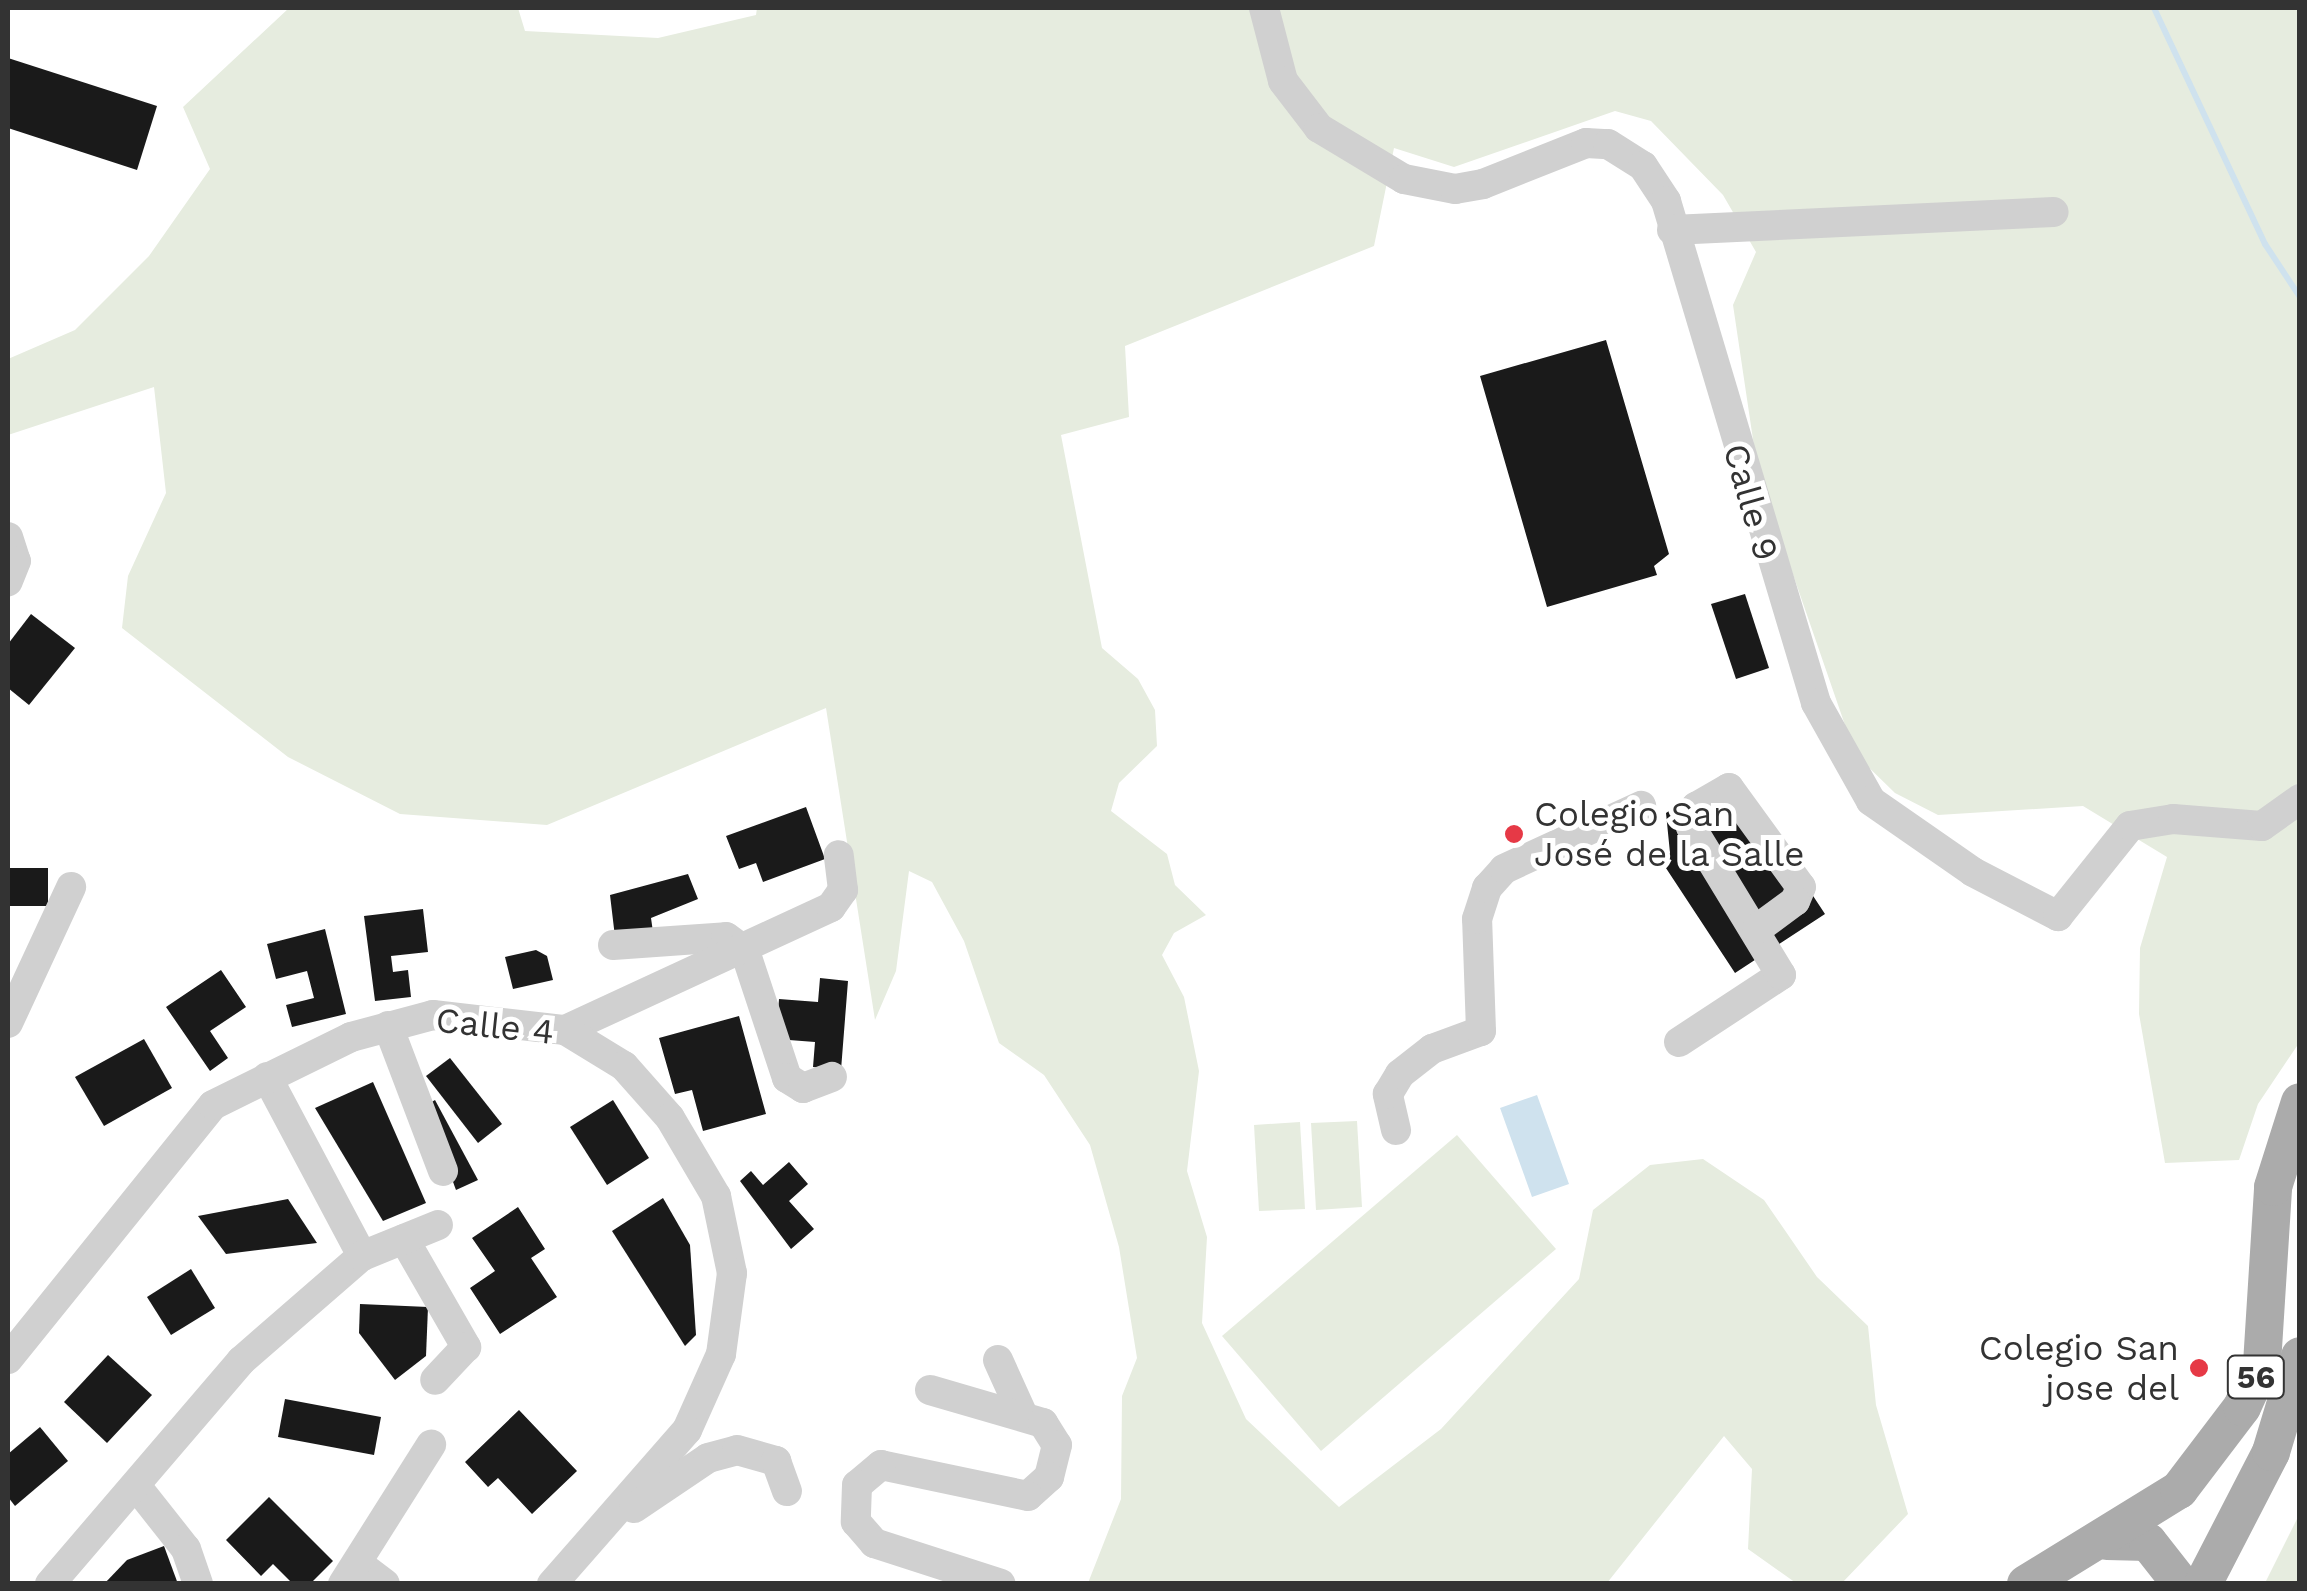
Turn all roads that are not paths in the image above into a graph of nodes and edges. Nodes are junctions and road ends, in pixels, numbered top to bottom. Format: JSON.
{"nodes":[{"id":1,"x":1264,"y":8,"type":"edge"},
{"id":2,"x":2054,"y":212,"type":"dead end"},
{"id":3,"x":1672,"y":230,"type":"junction"},
{"id":4,"x":8,"y":538,"type":"edge"},
{"id":5,"x":8,"y":581,"type":"edge"},
{"id":6,"x":2300,"y":799,"type":"edge"},
{"id":7,"x":1641,"y":806,"type":"dead end"},
{"id":8,"x":839,"y":856,"type":"dead end"},
{"id":9,"x":71,"y":887,"type":"dead end"},
{"id":10,"x":1757,"y":929,"type":"dead end"},
{"id":11,"x":613,"y":945,"type":"dead end"},
{"id":12,"x":745,"y":951,"type":"junction"},
{"id":13,"x":8,"y":1023,"type":"edge"},
{"id":14,"x":388,"y":1026,"type":"junction"},
{"id":15,"x":566,"y":1030,"type":"junction"},
{"id":16,"x":1679,"y":1042,"type":"dead end"},
{"id":17,"x":267,"y":1077,"type":"junction"},
{"id":18,"x":832,"y":1077,"type":"dead end"},
{"id":19,"x":2300,"y":1102,"type":"edge"},
{"id":20,"x":1396,"y":1130,"type":"dead end"},
{"id":21,"x":443,"y":1171,"type":"dead end"},
{"id":22,"x":438,"y":1225,"type":"dead end"},
{"id":23,"x":404,"y":1239,"type":"junction"},
{"id":24,"x":362,"y":1256,"type":"junction"},
{"id":25,"x":2300,"y":1356,"type":"edge"},
{"id":26,"x":8,"y":1359,"type":"edge"},
{"id":27,"x":998,"y":1360,"type":"dead end"},
{"id":28,"x":435,"y":1380,"type":"dead end"},
{"id":29,"x":930,"y":1390,"type":"dead end"},
{"id":30,"x":1021,"y":1410,"type":"junction"},
{"id":31,"x":431,"y":1446,"type":"dead end"},
{"id":32,"x":137,"y":1486,"type":"junction"},
{"id":33,"x":787,"y":1492,"type":"dead end"},
{"id":34,"x":622,"y":1513,"type":"junction"},
{"id":35,"x":2106,"y":1540,"type":"junction"},
{"id":36,"x":2042,"y":1573,"type":"edge"},
{"id":37,"x":351,"y":1574,"type":"edge"},
{"id":38,"x":50,"y":1584,"type":"edge"},
{"id":39,"x":198,"y":1584,"type":"edge"},
{"id":40,"x":384,"y":1584,"type":"edge"},
{"id":41,"x":552,"y":1584,"type":"edge"},
{"id":42,"x":1001,"y":1584,"type":"edge"},
{"id":43,"x":2181,"y":1584,"type":"edge"},
{"id":44,"x":2203,"y":1584,"type":"edge"}],
"edges":[{"from":1,"to":3,"type":"street","name":"Calle 9"},
{"from":2,"to":3,"type":"street"},
{"from":3,"to":6,"type":"street","name":"Calle 9"},
{"from":4,"to":5,"type":"street"},
{"from":7,"to":20,"type":"street"},
{"from":8,"to":12,"type":"street"},
{"from":9,"to":13,"type":"street"},
{"from":10,"to":16,"type":"street"},
{"from":11,"to":12,"type":"street"},
{"from":12,"to":15,"type":"street"},
{"from":12,"to":18,"type":"street"},
{"from":14,"to":15,"type":"street","name":"Calle 4"},
{"from":14,"to":17,"type":"street","name":"Calle 4"},
{"from":14,"to":21,"type":"street"},
{"from":15,"to":34,"type":"street","name":"Calle 4"},
{"from":17,"to":24,"type":"street"},
{"from":17,"to":26,"type":"street","name":"Calle 4"},
{"from":19,"to":35,"type":"main road","number":"56"},
{"from":22,"to":23,"type":"street"},
{"from":23,"to":24,"type":"street"},
{"from":23,"to":28,"type":"street"},
{"from":24,"to":32,"type":"street"},
{"from":25,"to":44,"type":"main road","number":"56"},
{"from":27,"to":30,"type":"street"},
{"from":29,"to":30,"type":"street"},
{"from":30,"to":42,"type":"street"},
{"from":31,"to":37,"type":"street"},
{"from":32,"to":38,"type":"street"},
{"from":32,"to":39,"type":"street"},
{"from":33,"to":34,"type":"street"},
{"from":34,"to":41,"type":"street","name":"Calle 4"},
{"from":35,"to":36,"type":"main road","number":"56"},
{"from":35,"to":43,"type":"main road"},
{"from":37,"to":40,"type":"street"}]}
